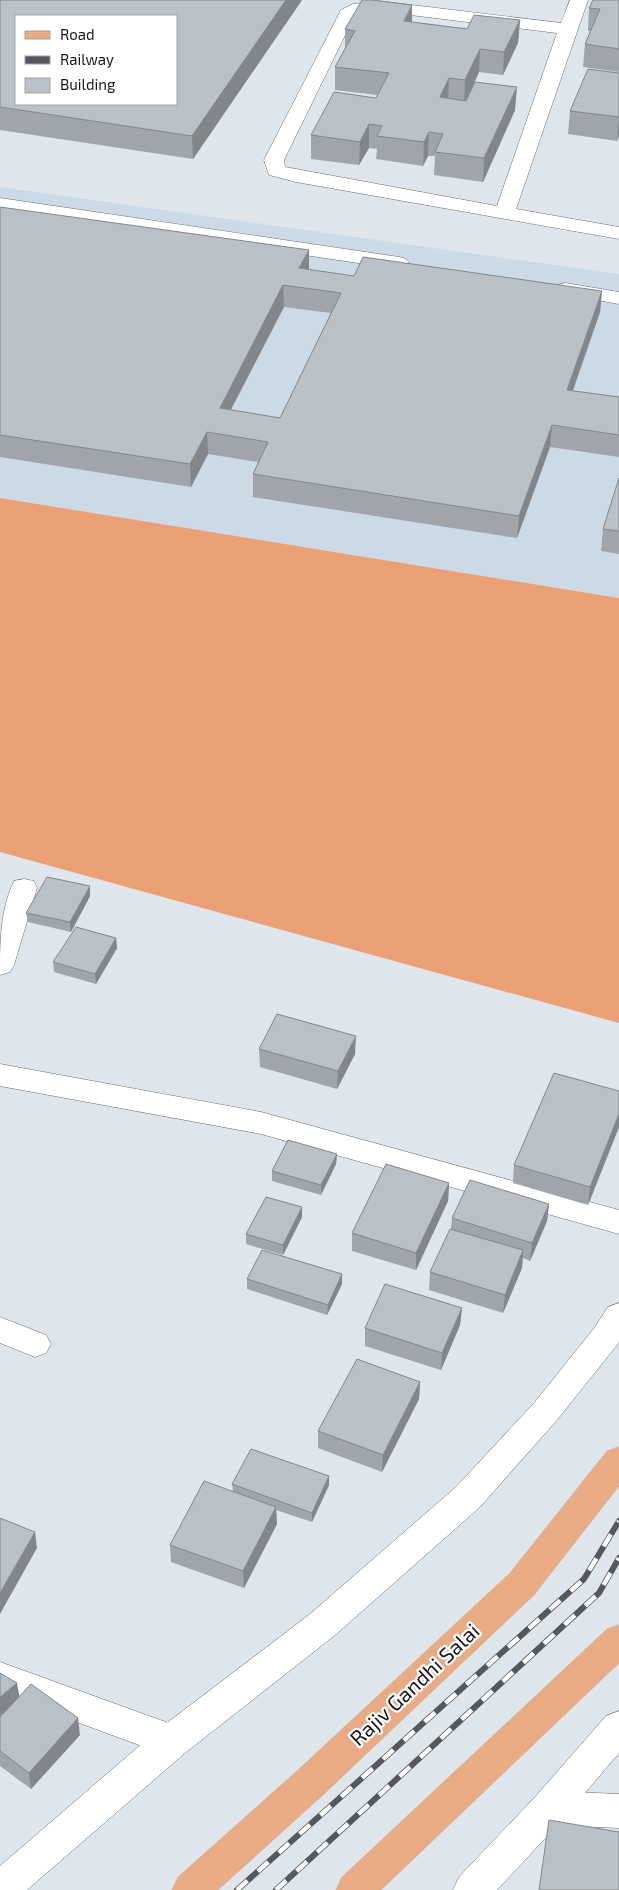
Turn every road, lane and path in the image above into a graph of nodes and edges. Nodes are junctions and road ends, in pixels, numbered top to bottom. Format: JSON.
{"nodes":[{"id":1,"x":579,"y":0,"type":"edge"},
{"id":2,"x":568,"y":29,"type":"junction"},
{"id":3,"x":0,"y":204,"type":"edge"},
{"id":4,"x":505,"y":212,"type":"junction"},
{"id":5,"x":619,"y":233,"type":"edge"},
{"id":6,"x":413,"y":266,"type":"edge"},
{"id":7,"x":550,"y":287,"type":"edge"},
{"id":8,"x":619,"y":298,"type":"edge"},
{"id":9,"x":24,"y":888,"type":"dead end"},
{"id":10,"x":0,"y":965,"type":"edge"},
{"id":11,"x":0,"y":1076,"type":"edge"},
{"id":12,"x":619,"y":1222,"type":"edge"},
{"id":13,"x":619,"y":1316,"type":"edge"},
{"id":14,"x":0,"y":1330,"type":"edge"},
{"id":15,"x":35,"y":1344,"type":"dead end"},
{"id":16,"x":619,"y":1461,"type":"edge"},
{"id":17,"x":619,"y":1640,"type":"edge"},
{"id":18,"x":0,"y":1678,"type":"edge"},
{"id":19,"x":619,"y":1727,"type":"edge"},
{"id":20,"x":172,"y":1741,"type":"junction"},
{"id":21,"x":549,"y":1808,"type":"junction"},
{"id":22,"x":619,"y":1811,"type":"edge"},
{"id":23,"x":0,"y":1890,"type":"edge"},
{"id":24,"x":191,"y":1890,"type":"edge"},
{"id":25,"x":356,"y":1890,"type":"edge"},
{"id":26,"x":472,"y":1890,"type":"edge"}],
"edges":[{"from":1,"to":2,"type":"street"},
{"from":2,"to":4,"type":"street"},
{"from":2,"to":4,"type":"street"},
{"from":3,"to":6,"type":"street"},
{"from":4,"to":5,"type":"street"},
{"from":7,"to":8,"type":"street"},
{"from":9,"to":10,"type":"street"},
{"from":11,"to":12,"type":"street"},
{"from":13,"to":20,"type":"street"},
{"from":14,"to":15,"type":"street"},
{"from":16,"to":24,"type":"main road","name":"Rajiv Gandhi Salai"},
{"from":17,"to":25,"type":"main road"},
{"from":18,"to":20,"type":"street"},
{"from":19,"to":21,"type":"street"},
{"from":20,"to":23,"type":"street"},
{"from":21,"to":22,"type":"street"},
{"from":21,"to":26,"type":"street"}]}
